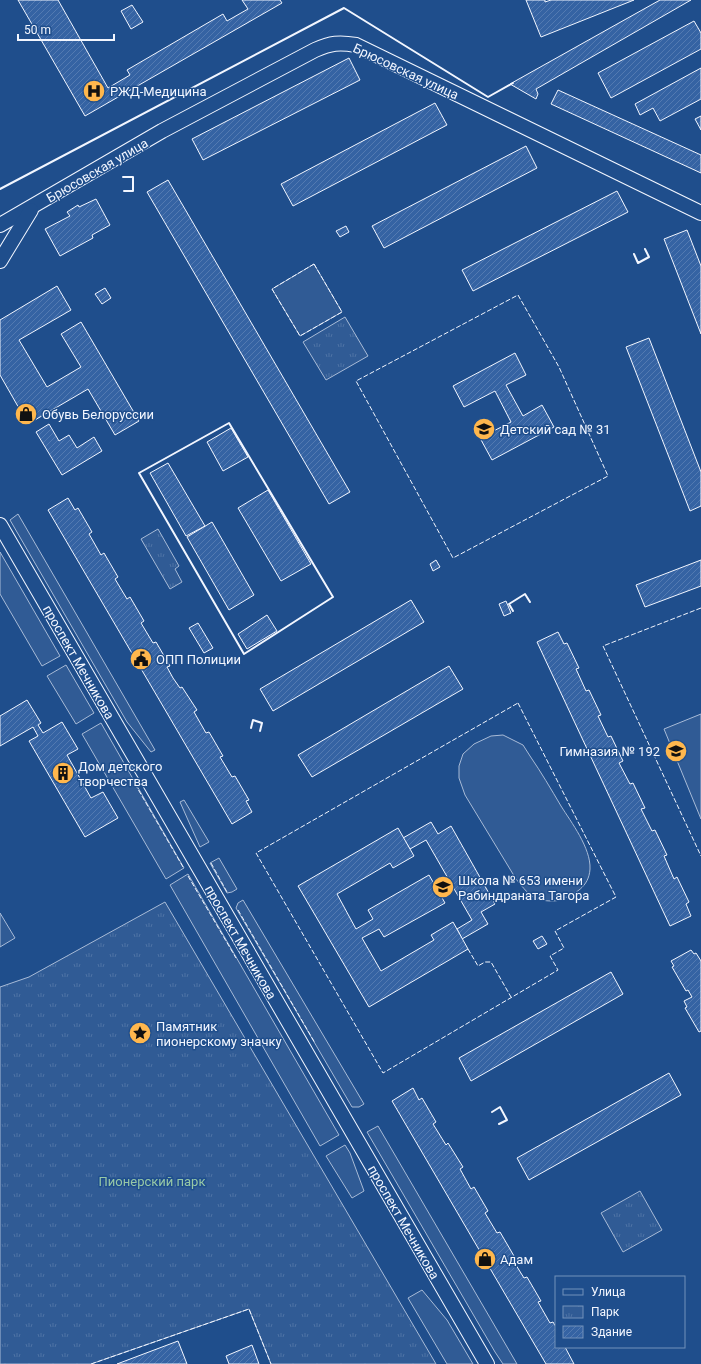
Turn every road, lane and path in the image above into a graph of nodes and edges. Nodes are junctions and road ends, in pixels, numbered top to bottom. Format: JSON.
{"nodes":[{"id":1,"x":32,"y":208,"type":"junction"},
{"id":2,"x":701,"y":213,"type":"edge"},
{"id":3,"x":0,"y":225,"type":"edge"},
{"id":4,"x":0,"y":261,"type":"edge"},
{"id":5,"x":0,"y":525,"type":"edge"},
{"id":6,"x":486,"y":1362,"type":"edge"}],
"edges":[{"from":1,"to":2,"type":"street","name":"Брюсовская улица"},
{"from":1,"to":3,"type":"street","name":"Брюсовская улица"},
{"from":1,"to":4,"type":"street","name":"Брюсовская улица"},
{"from":5,"to":6,"type":"street","name":"проспект Мечникова"}]}
